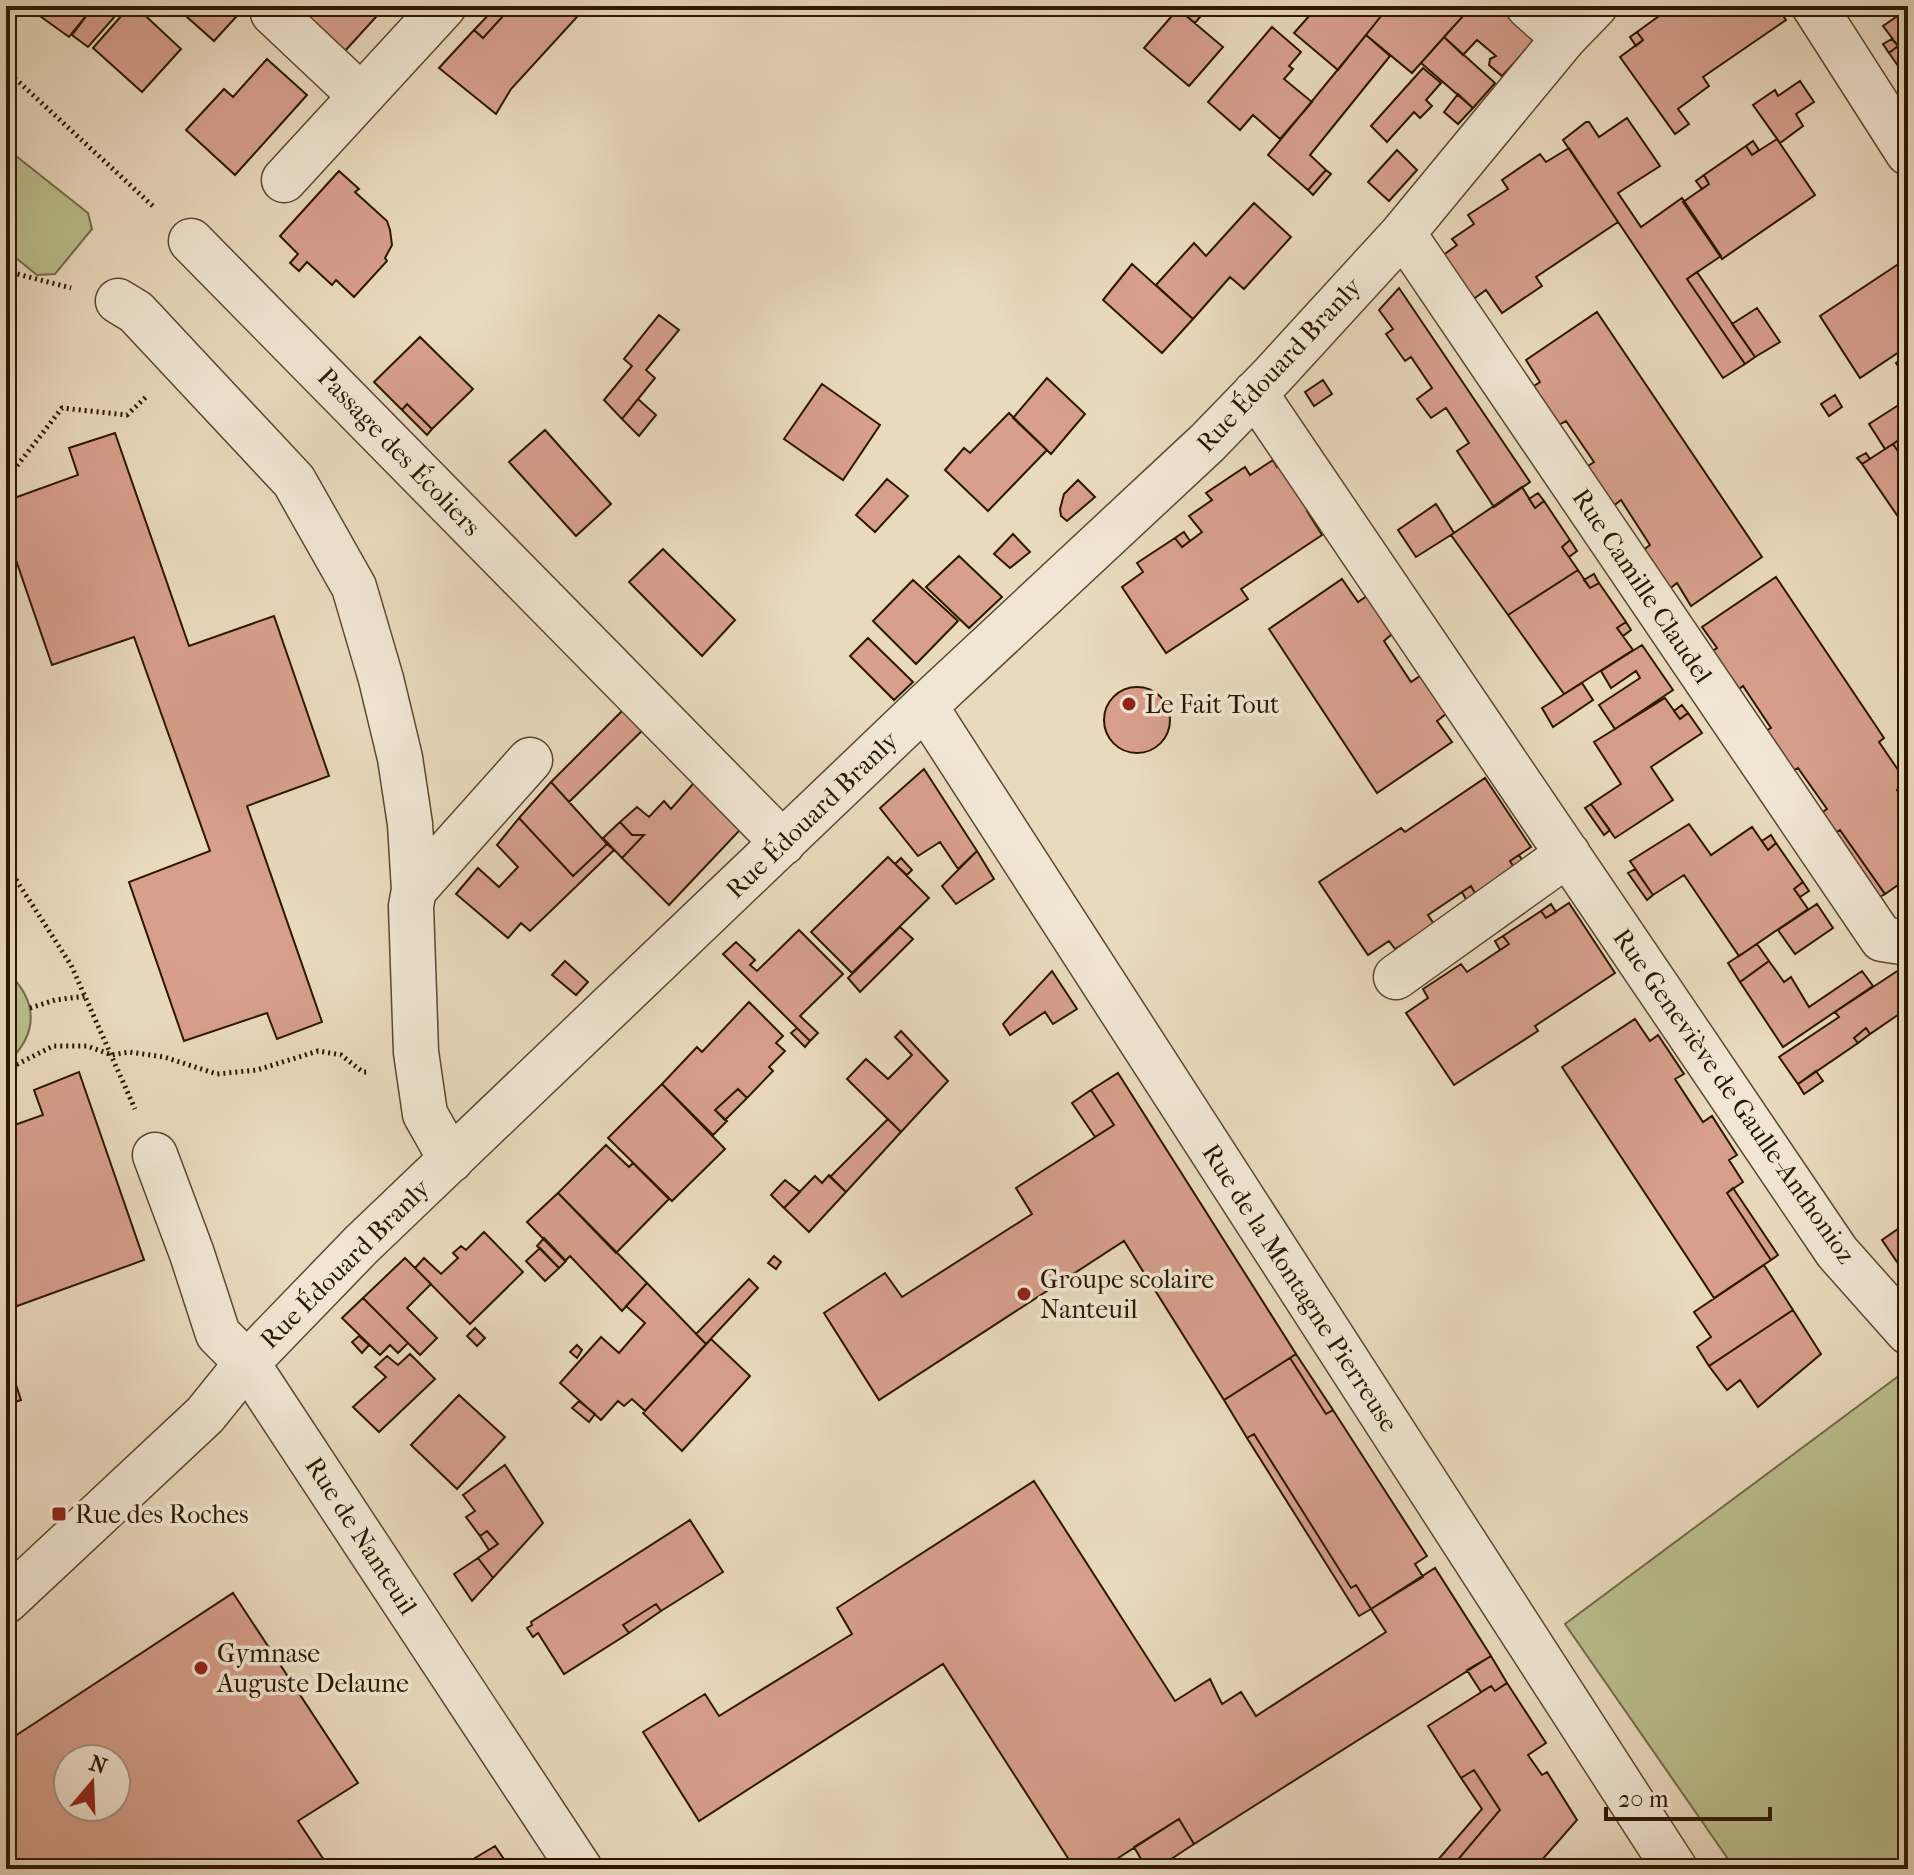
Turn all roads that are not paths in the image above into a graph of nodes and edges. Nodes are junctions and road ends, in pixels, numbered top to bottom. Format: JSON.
{"nodes":[{"id":1,"x":444,"y":6,"type":"edge"},
{"id":2,"x":1528,"y":6,"type":"edge"},
{"id":3,"x":1595,"y":6,"type":"edge"},
{"id":4,"x":1814,"y":6,"type":"edge"},
{"id":5,"x":269,"y":19,"type":"edge"},
{"id":6,"x":1564,"y":38,"type":"junction"},
{"id":7,"x":361,"y":96,"type":"junction"},
{"id":8,"x":1908,"y":153,"type":"edge"},
{"id":9,"x":284,"y":180,"type":"dead end"},
{"id":10,"x":1403,"y":233,"type":"junction"},
{"id":11,"x":191,"y":241,"type":"road end"},
{"id":12,"x":118,"y":301,"type":"road end"},
{"id":13,"x":1255,"y":393,"type":"junction"},
{"id":14,"x":925,"y":706,"type":"junction"},
{"id":15,"x":530,"y":760,"type":"dead end"},
{"id":16,"x":783,"y":843,"type":"junction"},
{"id":17,"x":1568,"y":854,"type":"junction"},
{"id":18,"x":414,"y":890,"type":"junction"},
{"id":19,"x":1899,"y":934,"type":"edge"},
{"id":20,"x":1396,"y":977,"type":"dead end"},
{"id":21,"x":155,"y":1155,"type":"road end"},
{"id":22,"x":451,"y":1160,"type":"junction"},
{"id":23,"x":1908,"y":1332,"type":"edge"},
{"id":24,"x":247,"y":1363,"type":"junction"},
{"id":25,"x":6,"y":1601,"type":"edge"},
{"id":26,"x":580,"y":1869,"type":"edge"},
{"id":27,"x":1675,"y":1869,"type":"edge"}],
"edges":[{"from":1,"to":7,"type":"street"},
{"from":2,"to":6,"type":"street"},
{"from":3,"to":6,"type":"street","name":"Rue Édouard Branly"},
{"from":4,"to":8,"type":"street"},
{"from":5,"to":7,"type":"street"},
{"from":6,"to":10,"type":"street","name":"Rue Édouard Branly"},
{"from":7,"to":9,"type":"street"},
{"from":10,"to":13,"type":"street","name":"Rue Édouard Branly"},
{"from":10,"to":19,"type":"street","name":"Rue Camille Claudel"},
{"from":11,"to":16,"type":"street","name":"Passage des Écoliers"},
{"from":12,"to":18,"type":"street"},
{"from":13,"to":14,"type":"street","name":"Rue Édouard Branly"},
{"from":13,"to":17,"type":"street","name":"Rue Geneviève de Gaulle-Anthonioz"},
{"from":14,"to":16,"type":"street","name":"Rue Édouard Branly"},
{"from":14,"to":27,"type":"street","name":"Rue de la Montagne Pierreuse"},
{"from":15,"to":18,"type":"street"},
{"from":16,"to":22,"type":"street","name":"Rue Édouard Branly"},
{"from":17,"to":20,"type":"street"},
{"from":17,"to":23,"type":"street","name":"Rue Geneviève de Gaulle-Anthonioz"},
{"from":18,"to":22,"type":"street"},
{"from":21,"to":24,"type":"street","name":"Rue de Nanteuil"},
{"from":22,"to":24,"type":"street","name":"Rue Édouard Branly"},
{"from":24,"to":25,"type":"street","name":"Rue Édouard Branly"},
{"from":24,"to":26,"type":"street","name":"Rue de Nanteuil"}]}
